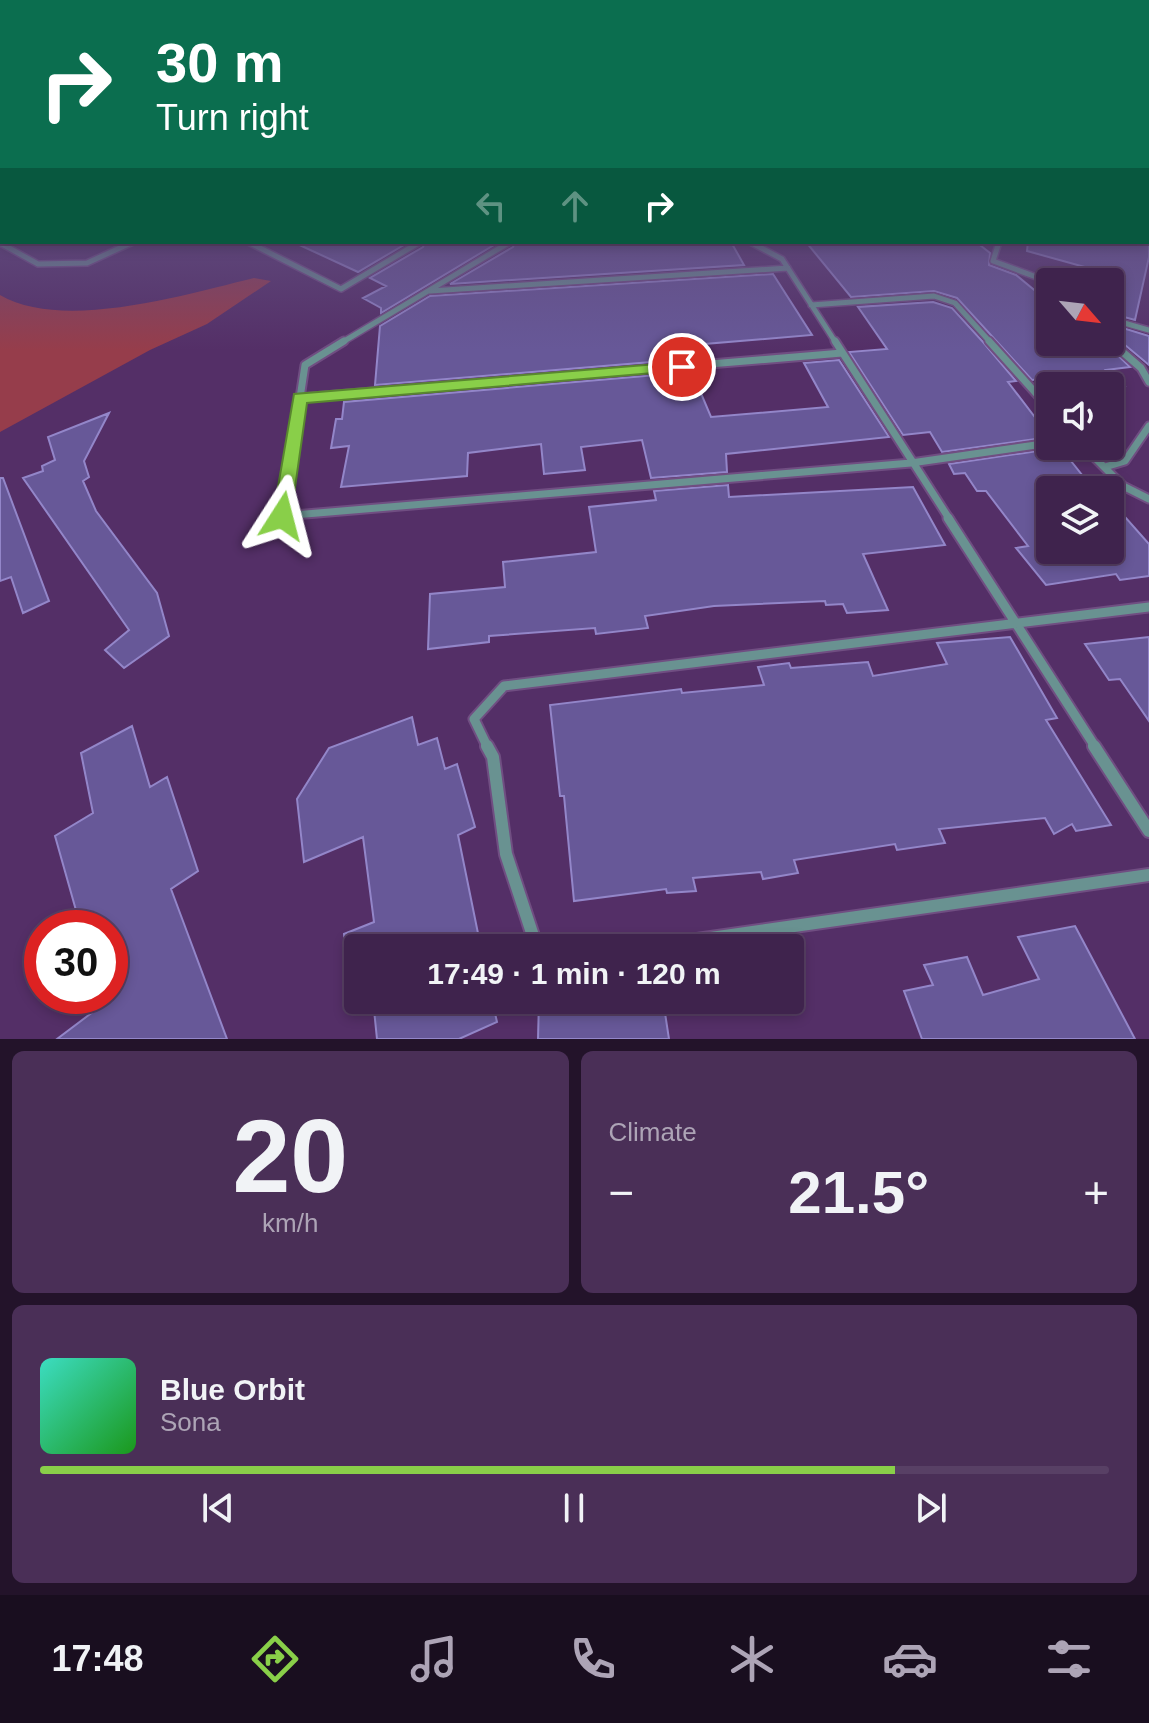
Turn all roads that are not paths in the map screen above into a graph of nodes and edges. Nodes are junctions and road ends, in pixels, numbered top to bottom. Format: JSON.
{"nodes":[{"id":1,"x":19,"y":253,"type":"edge"},
{"id":2,"x":108,"y":253,"type":"edge"},
{"id":3,"x":271,"y":253,"type":"edge"},
{"id":4,"x":401,"y":253,"type":"edge"},
{"id":5,"x":491,"y":253,"type":"edge"},
{"id":6,"x":772,"y":253,"type":"edge"},
{"id":7,"x":995,"y":253,"type":"edge"},
{"id":8,"x":788,"y":268,"type":"junction"},
{"id":9,"x":1036,"y":277,"type":"edge"},
{"id":10,"x":427,"y":292,"type":"junction"},
{"id":11,"x":811,"y":305,"type":"junction"},
{"id":12,"x":1124,"y":322,"type":"edge"},
{"id":13,"x":1149,"y":328,"type":"edge"},
{"id":14,"x":842,"y":353,"type":"junction"},
{"id":15,"x":1124,"y":353,"type":"edge"},
{"id":16,"x":1149,"y":382,"type":"edge"},
{"id":17,"x":1036,"y":393,"type":"edge"},
{"id":18,"x":300,"y":398,"type":"junction"},
{"id":19,"x":1149,"y":426,"type":"edge"},
{"id":20,"x":1036,"y":445,"type":"edge"},
{"id":21,"x":1098,"y":460,"type":"edge"},
{"id":22,"x":911,"y":463,"type":"junction"},
{"id":23,"x":1105,"y":467,"type":"junction"},
{"id":24,"x":1149,"y":499,"type":"edge"},
{"id":25,"x":1149,"y":607,"type":"edge"},
{"id":26,"x":1016,"y":625,"type":"junction"},
{"id":27,"x":1149,"y":831,"type":"edge"},
{"id":28,"x":1149,"y":875,"type":"edge"},
{"id":29,"x":532,"y":934,"type":"edge"},
{"id":30,"x":738,"y":934,"type":"edge"}],
"edges":[{"from":1,"to":2,"type":"street"},
{"from":3,"to":4,"type":"street"},
{"from":5,"to":10,"type":"street"},
{"from":6,"to":8,"type":"street"},
{"from":7,"to":9,"type":"street"},
{"from":8,"to":10,"type":"street"},
{"from":8,"to":11,"type":"street"},
{"from":10,"to":18,"type":"street"},
{"from":11,"to":14,"type":"street"},
{"from":11,"to":17,"type":"street"},
{"from":12,"to":13,"type":"street"},
{"from":14,"to":18,"type":"street"},
{"from":14,"to":22,"type":"street"},
{"from":15,"to":16,"type":"street"},
{"from":18,"to":22,"type":"street"},
{"from":19,"to":23,"type":"street"},
{"from":20,"to":22,"type":"street"},
{"from":21,"to":23,"type":"street"},
{"from":22,"to":26,"type":"street"},
{"from":23,"to":24,"type":"street"},
{"from":25,"to":26,"type":"street"},
{"from":26,"to":27,"type":"street"},
{"from":26,"to":29,"type":"street"},
{"from":28,"to":30,"type":"street"}]}
